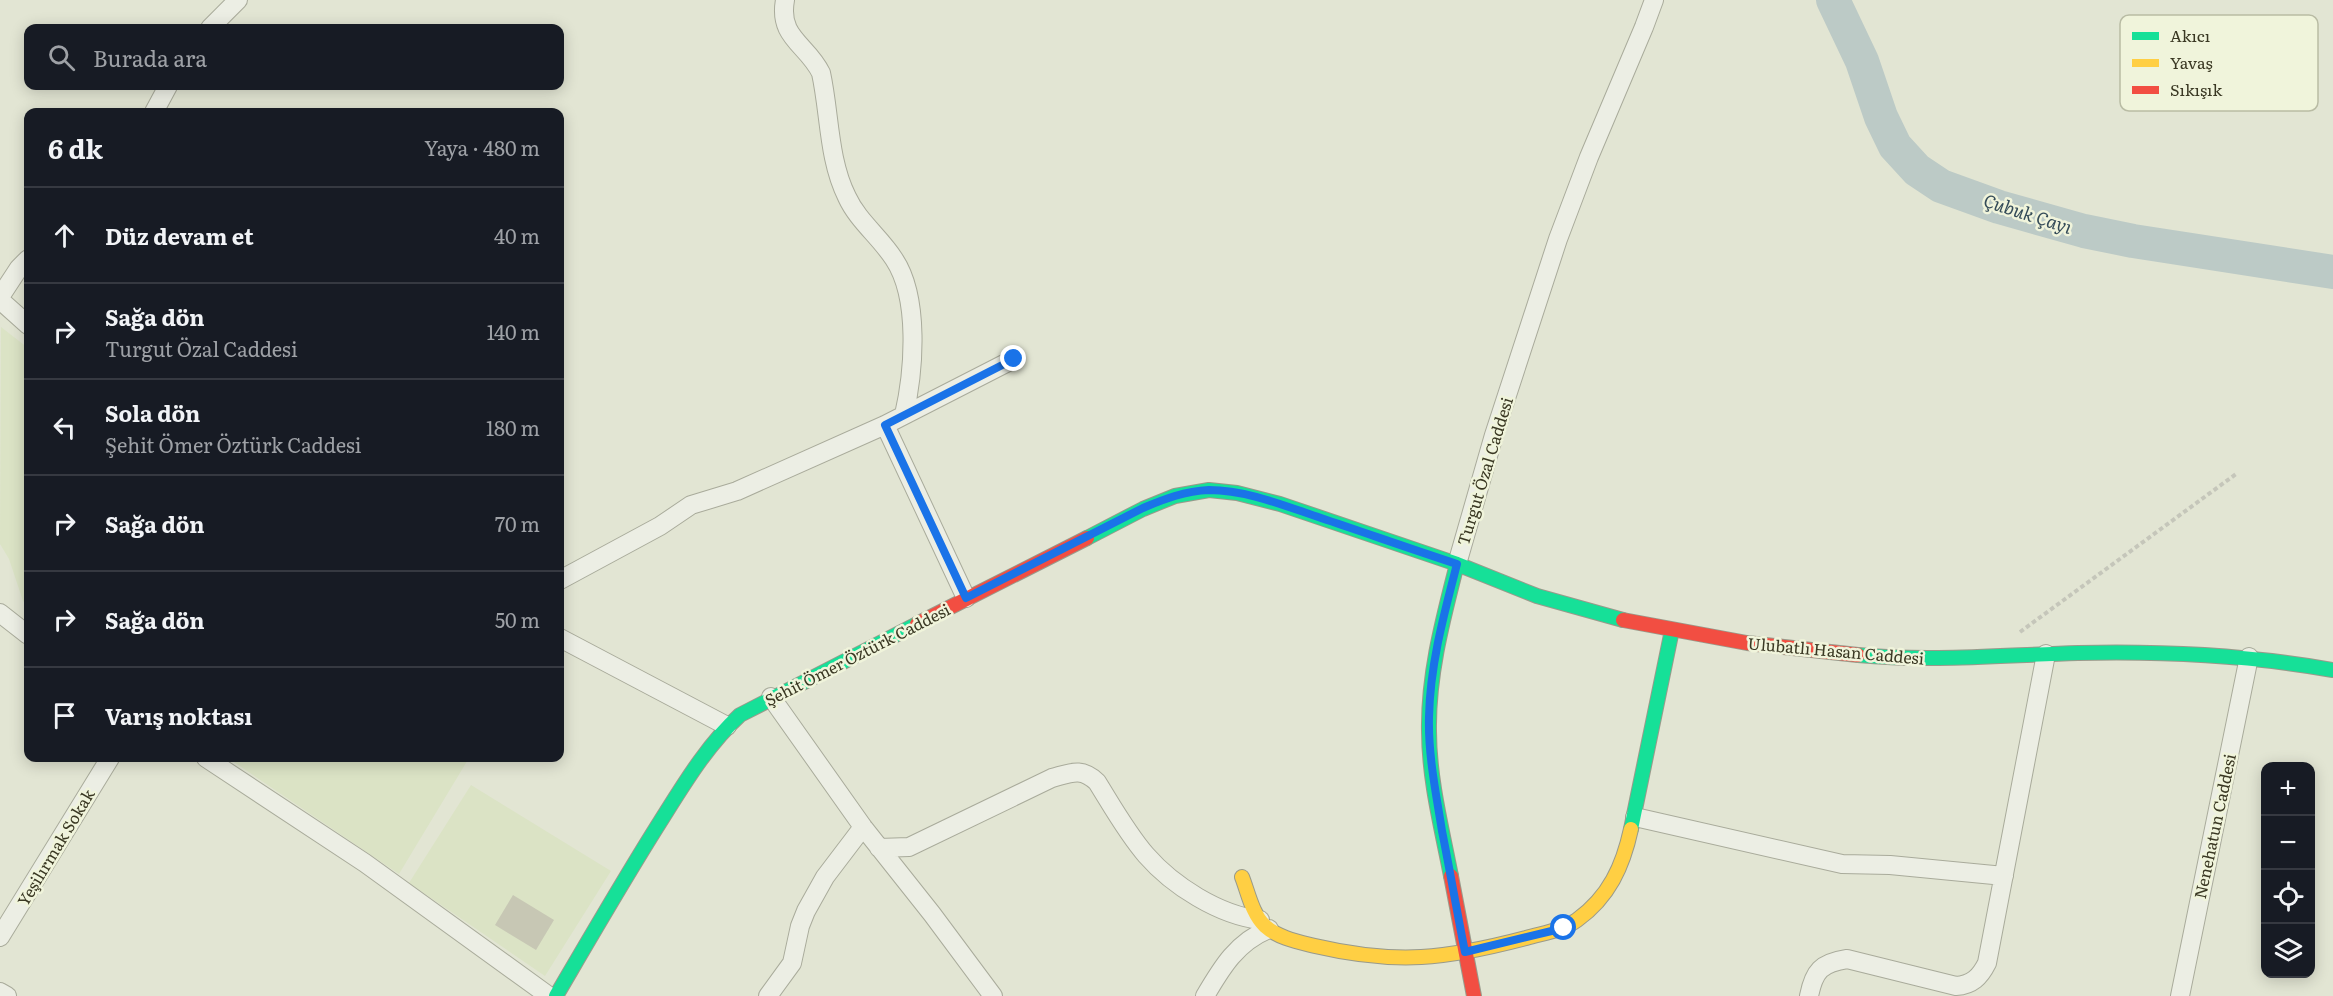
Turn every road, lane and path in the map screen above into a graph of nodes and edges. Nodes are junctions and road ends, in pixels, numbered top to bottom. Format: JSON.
{"nodes":[{"id":1,"x":238,"y":0,"type":"edge"},
{"id":2,"x":785,"y":0,"type":"edge"},
{"id":3,"x":1654,"y":0,"type":"edge"},
{"id":4,"x":214,"y":24,"type":"edge"},
{"id":5,"x":166,"y":90,"type":"edge"},
{"id":6,"x":156,"y":108,"type":"edge"},
{"id":7,"x":24,"y":263,"type":"edge"},
{"id":8,"x":0,"y":299,"type":"edge"},
{"id":9,"x":24,"y":321,"type":"edge"},
{"id":10,"x":1014,"y":359,"type":"dead end"},
{"id":11,"x":904,"y":415,"type":"junction"},
{"id":12,"x":885,"y":425,"type":"junction"},
{"id":13,"x":2236,"y":474,"type":"dead end"},
{"id":14,"x":1457,"y":564,"type":"junction"},
{"id":15,"x":564,"y":578,"type":"edge"},
{"id":16,"x":966,"y":598,"type":"junction"},
{"id":17,"x":0,"y":614,"type":"edge"},
{"id":18,"x":1672,"y":630,"type":"junction"},
{"id":19,"x":24,"y":632,"type":"edge"},
{"id":20,"x":2017,"y":634,"type":"dead end"},
{"id":21,"x":564,"y":640,"type":"edge"},
{"id":22,"x":2046,"y":654,"type":"junction"},
{"id":23,"x":2249,"y":657,"type":"junction"},
{"id":24,"x":2333,"y":670,"type":"edge"},
{"id":25,"x":771,"y":697,"type":"junction"},
{"id":26,"x":727,"y":726,"type":"junction"},
{"id":27,"x":108,"y":762,"type":"edge"},
{"id":28,"x":212,"y":762,"type":"edge"},
{"id":29,"x":1635,"y":817,"type":"junction"},
{"id":30,"x":863,"y":827,"type":"junction"},
{"id":31,"x":879,"y":848,"type":"junction"},
{"id":32,"x":2004,"y":876,"type":"junction"},
{"id":33,"x":1242,"y":877,"type":"dead end"},
{"id":34,"x":1264,"y":925,"type":"junction"},
{"id":35,"x":0,"y":937,"type":"edge"},
{"id":36,"x":1465,"y":952,"type":"junction"},
{"id":37,"x":0,"y":992,"type":"edge"},
{"id":38,"x":7,"y":996,"type":"edge"},
{"id":39,"x":549,"y":996,"type":"edge"},
{"id":40,"x":556,"y":996,"type":"edge"},
{"id":41,"x":768,"y":996,"type":"edge"},
{"id":42,"x":993,"y":996,"type":"edge"},
{"id":43,"x":1205,"y":996,"type":"edge"},
{"id":44,"x":1474,"y":996,"type":"edge"},
{"id":45,"x":1809,"y":996,"type":"edge"},
{"id":46,"x":2180,"y":996,"type":"edge"}],
"edges":[{"from":1,"to":4,"type":"street"},
{"from":2,"to":11,"type":"street"},
{"from":3,"to":14,"type":"street","name":"Turgut Özal Caddesi"},
{"from":5,"to":6,"type":"street"},
{"from":7,"to":8,"type":"street"},
{"from":8,"to":9,"type":"street"},
{"from":10,"to":11,"type":"street"},
{"from":11,"to":12,"type":"street"},
{"from":12,"to":15,"type":"street"},
{"from":12,"to":16,"type":"street"},
{"from":13,"to":20,"type":"path"},
{"from":14,"to":16,"type":"street","name":"Şehit Ömer Öztürk Caddesi"},
{"from":14,"to":18,"type":"street","name":"Ulubatlı Hasan Caddesi"},
{"from":14,"to":36,"type":"street","name":"Turgut Özal Caddesi"},
{"from":16,"to":25,"type":"street","name":"Şehit Ömer Öztürk Caddesi"},
{"from":17,"to":19,"type":"street"},
{"from":18,"to":22,"type":"street","name":"Ulubatlı Hasan Caddesi"},
{"from":18,"to":29,"type":"street"},
{"from":21,"to":26,"type":"street"},
{"from":22,"to":23,"type":"street","name":"Ulubatlı Hasan Caddesi"},
{"from":22,"to":32,"type":"street"},
{"from":23,"to":24,"type":"street","name":"Ulubatlı Hasan Caddesi"},
{"from":23,"to":46,"type":"street","name":"Nenehatun Caddesi"},
{"from":25,"to":26,"type":"street","name":"Şehit Ömer Öztürk Caddesi"},
{"from":25,"to":30,"type":"street"},
{"from":26,"to":40,"type":"street","name":"Şehit Ömer Öztürk Caddesi"},
{"from":27,"to":35,"type":"street","name":"Yeşilırmak Sokak"},
{"from":28,"to":39,"type":"street"},
{"from":29,"to":32,"type":"street"},
{"from":29,"to":36,"type":"street"},
{"from":30,"to":31,"type":"street"},
{"from":30,"to":41,"type":"street"},
{"from":31,"to":34,"type":"street"},
{"from":31,"to":42,"type":"street"},
{"from":32,"to":45,"type":"street"},
{"from":33,"to":34,"type":"street"},
{"from":34,"to":36,"type":"street"},
{"from":34,"to":43,"type":"street"},
{"from":36,"to":44,"type":"street","name":"Turgut Özal Caddesi"},
{"from":37,"to":38,"type":"street"}]}
